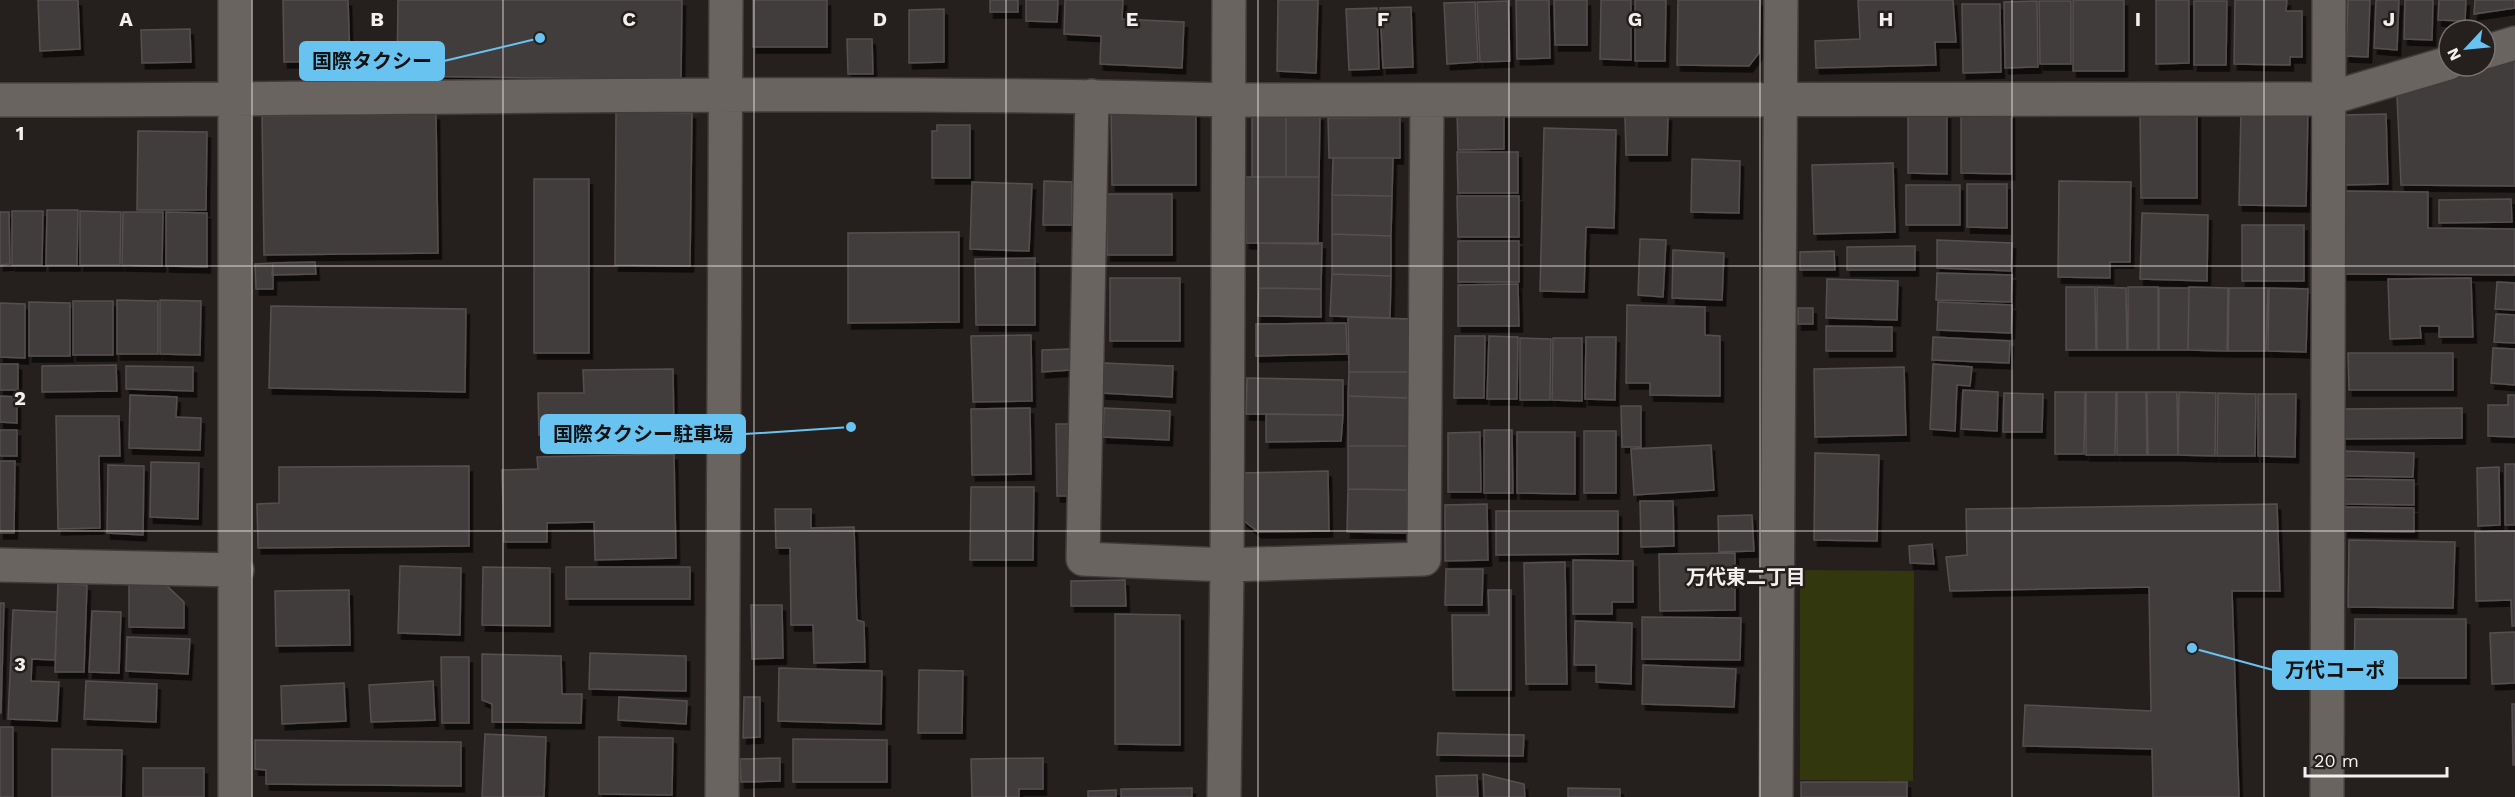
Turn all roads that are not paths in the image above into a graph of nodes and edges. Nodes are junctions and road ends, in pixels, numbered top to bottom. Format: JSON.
{"nodes":[{"id":1,"x":235,"y":0,"type":"edge"},
{"id":2,"x":726,"y":0,"type":"edge"},
{"id":3,"x":1229,"y":0,"type":"edge"},
{"id":4,"x":1781,"y":0,"type":"edge"},
{"id":5,"x":2329,"y":0,"type":"edge"},
{"id":6,"x":2515,"y":43,"type":"edge"},
{"id":7,"x":2497,"y":48,"type":"edge"},
{"id":8,"x":2437,"y":67,"type":"edge"},
{"id":9,"x":724,"y":93,"type":"junction"},
{"id":10,"x":1092,"y":96,"type":"junction"},
{"id":11,"x":2329,"y":99,"type":"junction"},
{"id":12,"x":0,"y":100,"type":"edge"},
{"id":13,"x":235,"y":100,"type":"junction"},
{"id":14,"x":1229,"y":100,"type":"junction"},
{"id":15,"x":1426,"y":100,"type":"junction"},
{"id":16,"x":1782,"y":101,"type":"junction"},
{"id":17,"x":0,"y":565,"type":"edge"},
{"id":18,"x":1227,"y":565,"type":"junction"},
{"id":19,"x":237,"y":570,"type":"junction"},
{"id":20,"x":235,"y":797,"type":"edge"},
{"id":21,"x":723,"y":797,"type":"edge"},
{"id":22,"x":1224,"y":797,"type":"edge"},
{"id":23,"x":1776,"y":797,"type":"edge"},
{"id":24,"x":2327,"y":797,"type":"edge"}],
"edges":[{"from":1,"to":13,"type":"street"},
{"from":2,"to":9,"type":"street"},
{"from":3,"to":14,"type":"street"},
{"from":4,"to":16,"type":"street"},
{"from":5,"to":11,"type":"street"},
{"from":6,"to":7,"type":"street"},
{"from":8,"to":11,"type":"street"},
{"from":9,"to":10,"type":"street"},
{"from":9,"to":13,"type":"street"},
{"from":9,"to":21,"type":"street"},
{"from":10,"to":14,"type":"street"},
{"from":10,"to":18,"type":"street"},
{"from":11,"to":16,"type":"street"},
{"from":11,"to":24,"type":"street"},
{"from":12,"to":13,"type":"street"},
{"from":13,"to":19,"type":"street"},
{"from":14,"to":15,"type":"street"},
{"from":14,"to":18,"type":"street"},
{"from":15,"to":16,"type":"street"},
{"from":15,"to":18,"type":"street"},
{"from":16,"to":23,"type":"street"},
{"from":17,"to":19,"type":"street"},
{"from":18,"to":22,"type":"street"},
{"from":19,"to":20,"type":"street"}]}
